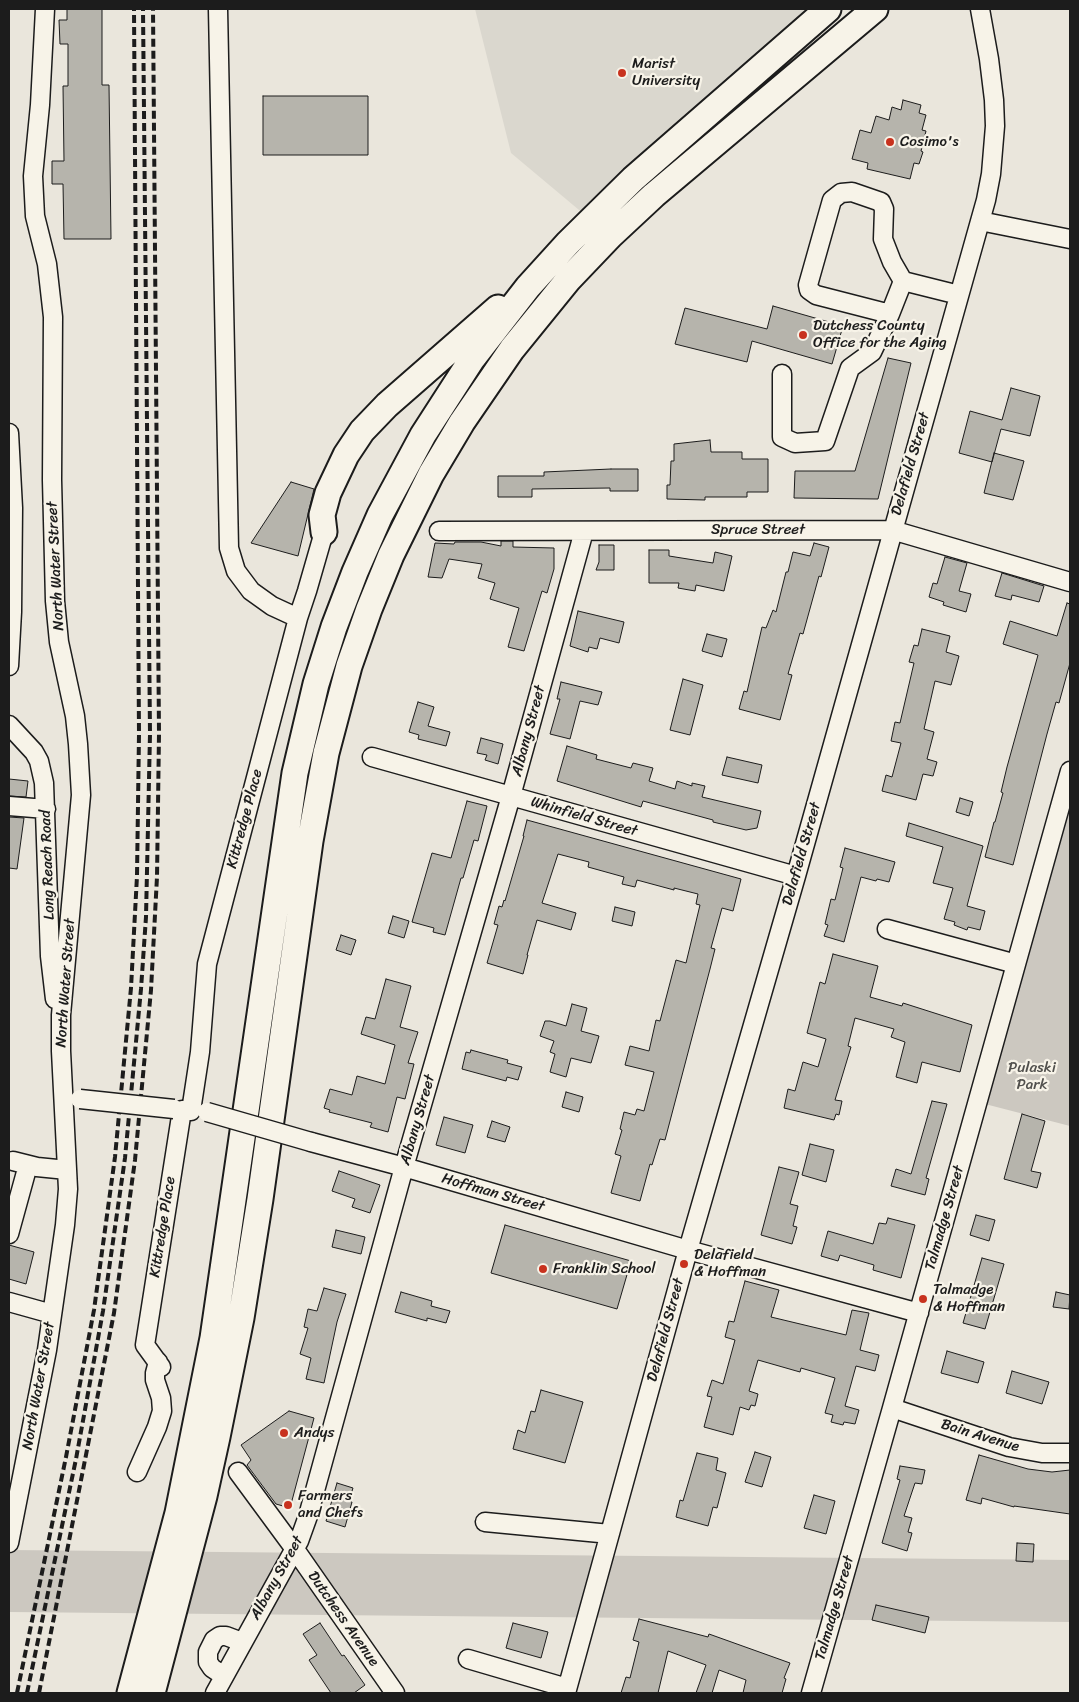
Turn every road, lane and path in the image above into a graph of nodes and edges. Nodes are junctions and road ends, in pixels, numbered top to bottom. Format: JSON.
{"nodes":[{"id":1,"x":44,"y":9,"type":"edge"},
{"id":2,"x":218,"y":9,"type":"edge"},
{"id":3,"x":828,"y":9,"type":"edge"},
{"id":4,"x":875,"y":9,"type":"edge"},
{"id":5,"x":980,"y":9,"type":"edge"},
{"id":6,"x":980,"y":221,"type":"junction"},
{"id":7,"x":1070,"y":240,"type":"edge"},
{"id":8,"x":537,"y":276,"type":"junction"},
{"id":9,"x":903,"y":280,"type":"junction"},
{"id":10,"x":959,"y":295,"type":"junction"},
{"id":11,"x":890,"y":314,"type":"junction"},
{"id":12,"x":782,"y":374,"type":"dead end"},
{"id":13,"x":9,"y":433,"type":"edge"},
{"id":14,"x":11,"y":508,"type":"edge"},
{"id":15,"x":892,"y":530,"type":"junction"},
{"id":16,"x":439,"y":531,"type":"dead end"},
{"id":17,"x":584,"y":531,"type":"junction"},
{"id":18,"x":324,"y":532,"type":"joint"},
{"id":19,"x":1070,"y":582,"type":"edge"},
{"id":20,"x":10,"y":612,"type":"edge"},
{"id":21,"x":298,"y":618,"type":"junction"},
{"id":22,"x":9,"y":666,"type":"edge"},
{"id":23,"x":9,"y":725,"type":"edge"},
{"id":24,"x":372,"y":757,"type":"dead end"},
{"id":25,"x":1069,"y":777,"type":"edge"},
{"id":26,"x":511,"y":796,"type":"junction"},
{"id":27,"x":9,"y":806,"type":"edge"},
{"id":28,"x":46,"y":809,"type":"junction"},
{"id":29,"x":796,"y":876,"type":"junction"},
{"id":30,"x":887,"y":929,"type":"dead end"},
{"id":31,"x":1016,"y":964,"type":"junction"},
{"id":32,"x":61,"y":1016,"type":"junction"},
{"id":33,"x":72,"y":1098,"type":"junction"},
{"id":34,"x":189,"y":1110,"type":"junction"},
{"id":35,"x":404,"y":1167,"type":"junction"},
{"id":36,"x":67,"y":1170,"type":"junction"},
{"id":37,"x":9,"y":1234,"type":"edge"},
{"id":38,"x":688,"y":1250,"type":"junction"},
{"id":39,"x":9,"y":1302,"type":"edge"},
{"id":40,"x":919,"y":1313,"type":"junction"},
{"id":41,"x":52,"y":1314,"type":"junction"},
{"id":42,"x":892,"y":1408,"type":"junction"},
{"id":43,"x":1070,"y":1453,"type":"edge"},
{"id":44,"x":137,"y":1472,"type":"dead end"},
{"id":45,"x":238,"y":1472,"type":"dead end"},
{"id":46,"x":485,"y":1522,"type":"dead end"},
{"id":47,"x":610,"y":1534,"type":"junction"},
{"id":48,"x":9,"y":1543,"type":"edge"},
{"id":49,"x":294,"y":1548,"type":"junction"},
{"id":50,"x":242,"y":1642,"type":"junction"},
{"id":51,"x":468,"y":1659,"type":"dead end"},
{"id":52,"x":224,"y":1676,"type":"junction"},
{"id":53,"x":386,"y":1688,"type":"edge"},
{"id":54,"x":566,"y":1690,"type":"edge"},
{"id":55,"x":130,"y":1693,"type":"edge"},
{"id":56,"x":152,"y":1693,"type":"edge"},
{"id":57,"x":215,"y":1693,"type":"edge"},
{"id":58,"x":810,"y":1693,"type":"edge"}],
"edges":[{"from":1,"to":32,"type":"street","name":"North Water Street"},
{"from":2,"to":21,"type":"street"},
{"from":3,"to":8,"type":"highway"},
{"from":4,"to":56,"type":"highway"},
{"from":5,"to":6,"type":"street","name":"Delafield Street"},
{"from":6,"to":7,"type":"street"},
{"from":6,"to":10,"type":"street","name":"Delafield Street"},
{"from":8,"to":18,"type":"highway"},
{"from":8,"to":55,"type":"highway"},
{"from":9,"to":10,"type":"street"},
{"from":9,"to":11,"type":"street"},
{"from":9,"to":11,"type":"street"},
{"from":10,"to":15,"type":"street","name":"Delafield Street"},
{"from":11,"to":12,"type":"street"},
{"from":13,"to":14,"type":"street"},
{"from":14,"to":20,"type":"street"},
{"from":15,"to":17,"type":"street","name":"Spruce Street"},
{"from":15,"to":19,"type":"street","name":"Spruce Street"},
{"from":15,"to":29,"type":"street","name":"Delafield Street"},
{"from":16,"to":17,"type":"street","name":"Spruce Street"},
{"from":17,"to":26,"type":"street","name":"Albany Street"},
{"from":18,"to":21,"type":"street","name":"Kittredge Place"},
{"from":20,"to":22,"type":"street"},
{"from":21,"to":34,"type":"street","name":"Kittredge Place"},
{"from":23,"to":28,"type":"street","name":"Long Reach Road"},
{"from":24,"to":26,"type":"street","name":"Whinfield Street"},
{"from":25,"to":31,"type":"street","name":"Talmadge Street"},
{"from":26,"to":29,"type":"street","name":"Whinfield Street"},
{"from":26,"to":35,"type":"street","name":"Albany Street"},
{"from":27,"to":28,"type":"street"},
{"from":28,"to":32,"type":"street","name":"Long Reach Road"},
{"from":29,"to":38,"type":"street","name":"Delafield Street"},
{"from":30,"to":31,"type":"street"},
{"from":31,"to":40,"type":"street","name":"Talmadge Street"},
{"from":32,"to":33,"type":"street","name":"North Water Street"},
{"from":33,"to":34,"type":"street","name":"Hoffman Street","bridge":true},
{"from":33,"to":36,"type":"street","name":"North Water Street"},
{"from":34,"to":35,"type":"street","name":"Hoffman Street","bridge":true},
{"from":34,"to":44,"type":"street","name":"Kittredge Place"},
{"from":35,"to":38,"type":"street","name":"Hoffman Street"},
{"from":35,"to":49,"type":"street","name":"Albany Street"},
{"from":36,"to":37,"type":"street"},
{"from":36,"to":41,"type":"street","name":"North Water Street"},
{"from":38,"to":40,"type":"street","name":"Hoffman Street"},
{"from":38,"to":47,"type":"street","name":"Delafield Street"},
{"from":39,"to":41,"type":"street"},
{"from":40,"to":42,"type":"street","name":"Talmadge Street"},
{"from":41,"to":48,"type":"street","name":"North Water Street"},
{"from":42,"to":43,"type":"street","name":"Bain Avenue"},
{"from":42,"to":58,"type":"street","name":"Talmadge Street"},
{"from":45,"to":49,"type":"street","name":"Dutchess Avenue"},
{"from":46,"to":47,"type":"street"},
{"from":47,"to":54,"type":"street","name":"Delafield Street"},
{"from":49,"to":50,"type":"street","name":"Albany Street"},
{"from":49,"to":53,"type":"street","name":"Dutchess Avenue"},
{"from":50,"to":52,"type":"street","name":"Albany Street"},
{"from":50,"to":52,"type":"street"},
{"from":51,"to":54,"type":"street"},
{"from":52,"to":57,"type":"street","name":"Albany Street"}]}
